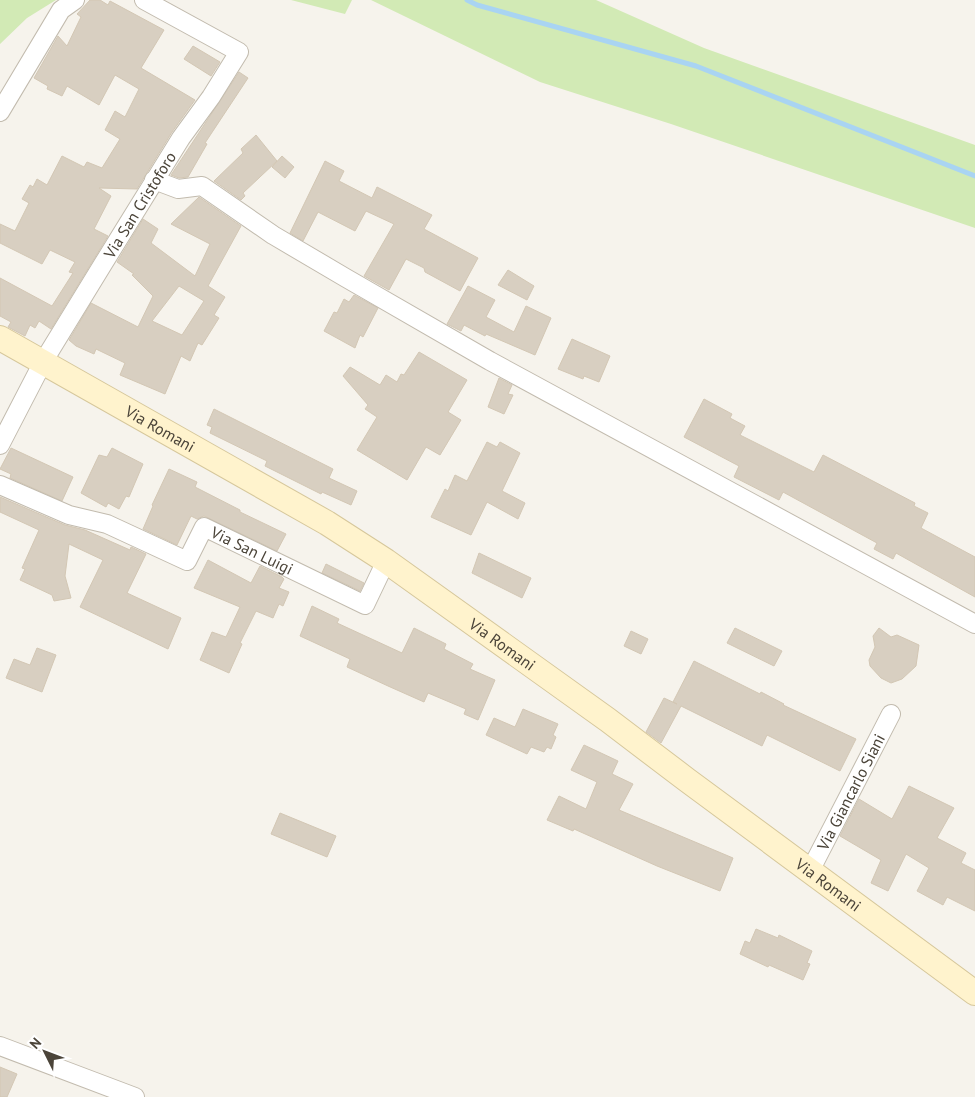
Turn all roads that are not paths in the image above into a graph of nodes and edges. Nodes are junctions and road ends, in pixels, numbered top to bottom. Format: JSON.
{"nodes":[{"id":1,"x":75,"y":0,"type":"edge"},
{"id":2,"x":144,"y":0,"type":"edge"},
{"id":3,"x":0,"y":112,"type":"edge"},
{"id":4,"x":154,"y":180,"type":"junction"},
{"id":5,"x":0,"y":338,"type":"edge"},
{"id":6,"x":44,"y":362,"type":"junction"},
{"id":7,"x":0,"y":445,"type":"edge"},
{"id":8,"x":0,"y":485,"type":"edge"},
{"id":9,"x":386,"y":561,"type":"junction"},
{"id":10,"x":975,"y":624,"type":"edge"},
{"id":11,"x":891,"y":714,"type":"dead end"},
{"id":12,"x":810,"y":871,"type":"junction"},
{"id":13,"x":975,"y":994,"type":"edge"},
{"id":14,"x":0,"y":1046,"type":"edge"},
{"id":15,"x":135,"y":1097,"type":"edge"}],
"edges":[{"from":1,"to":3,"type":"street"},
{"from":2,"to":4,"type":"street","name":"Via San Cristoforo"},
{"from":4,"to":6,"type":"street","name":"Via San Cristoforo"},
{"from":4,"to":10,"type":"street"},
{"from":5,"to":6,"type":"street","name":"Via Romani"},
{"from":6,"to":7,"type":"street","name":"Via San Cristoforo"},
{"from":6,"to":9,"type":"street","name":"Via Romani"},
{"from":8,"to":9,"type":"street","name":"Via San Luigi"},
{"from":9,"to":12,"type":"street","name":"Via Romani"},
{"from":11,"to":12,"type":"street","name":"Via Giancarlo Siani"},
{"from":12,"to":13,"type":"street","name":"Via Romani"},
{"from":14,"to":15,"type":"street"}]}
